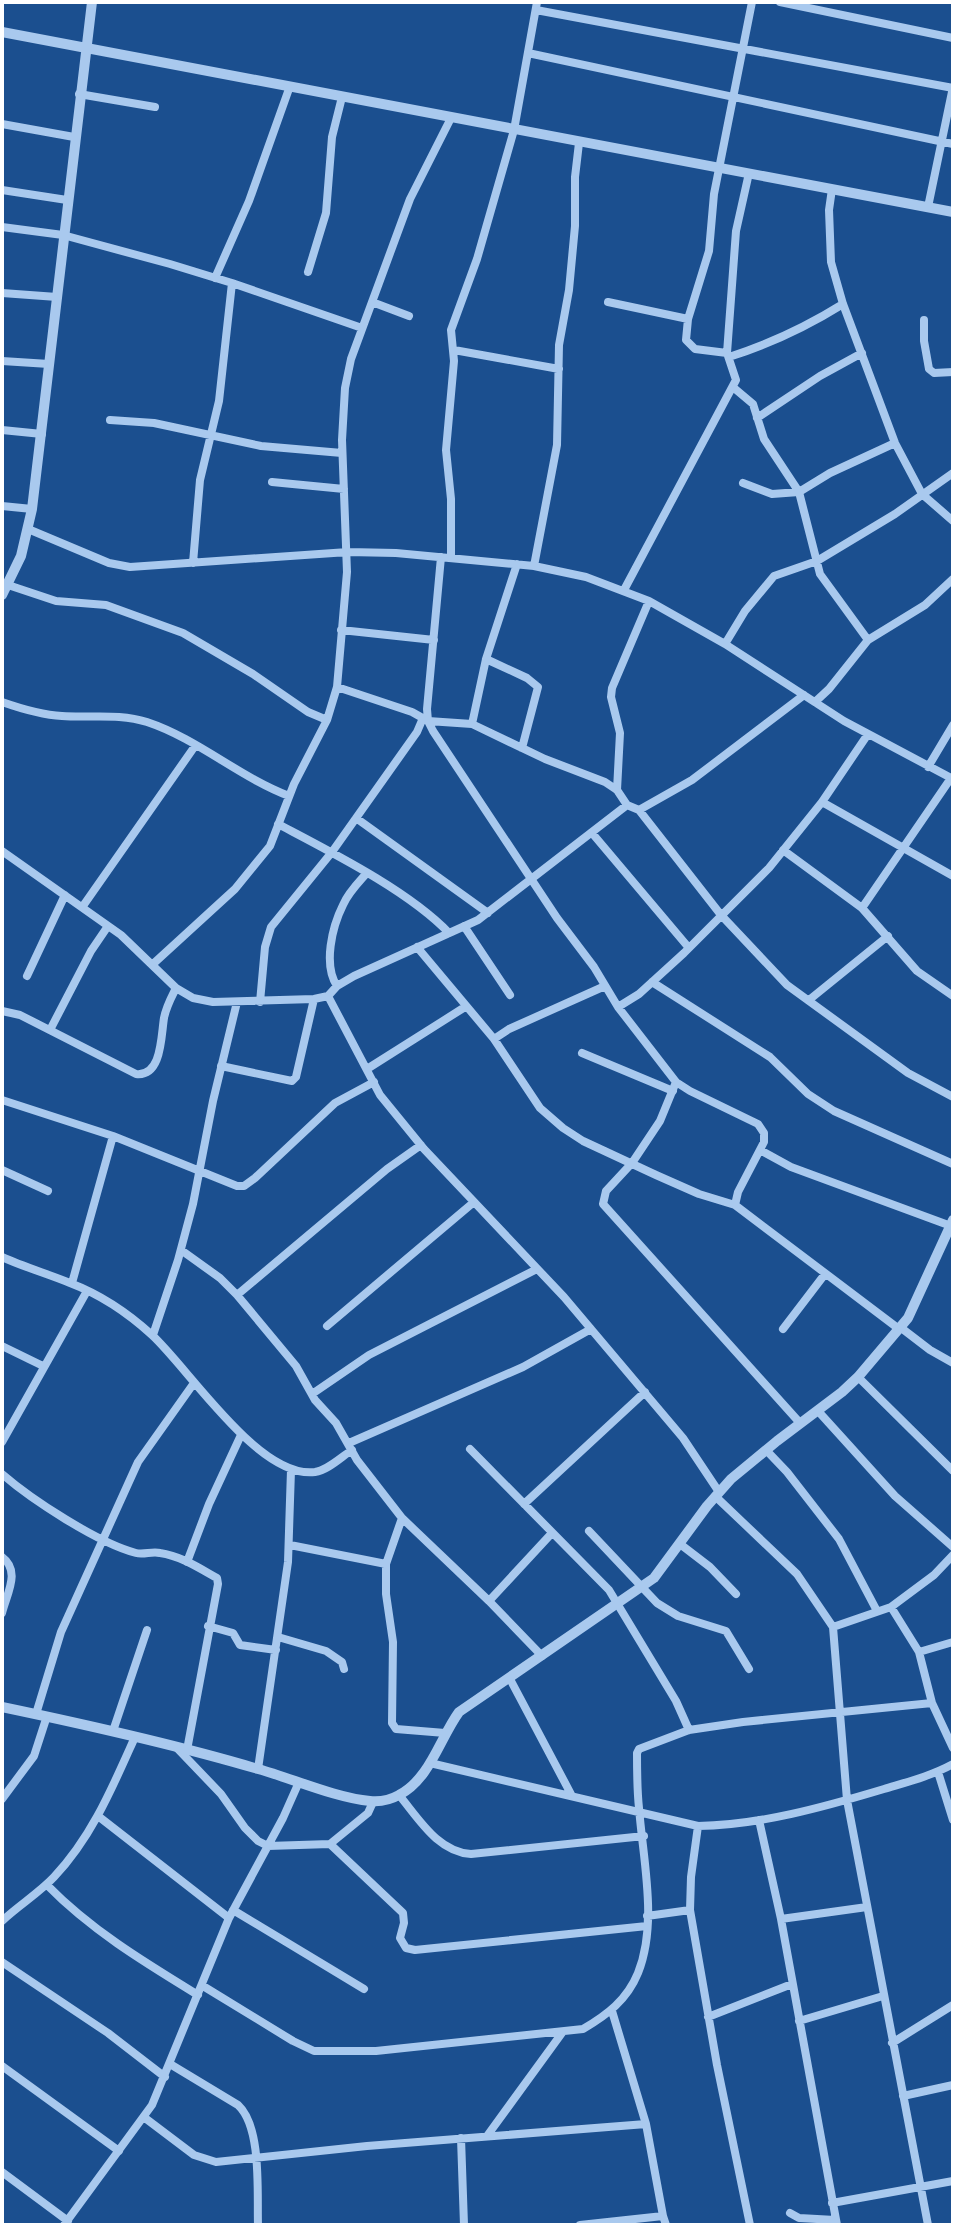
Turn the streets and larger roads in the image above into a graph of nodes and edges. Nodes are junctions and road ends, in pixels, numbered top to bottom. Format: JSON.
{"nodes":[{"id":1,"x":92,"y":2,"type":"edge"},
{"id":2,"x":752,"y":2,"type":"edge"},
{"id":3,"x":780,"y":2,"type":"edge"},
{"id":4,"x":537,"y":6,"type":"edge"},
{"id":5,"x":2,"y":32,"type":"edge"},
{"id":6,"x":953,"y":38,"type":"edge"},
{"id":7,"x":743,"y":48,"type":"junction"},
{"id":8,"x":85,"y":49,"type":"junction"},
{"id":9,"x":528,"y":53,"type":"junction"},
{"id":10,"x":290,"y":86,"type":"junction"},
{"id":11,"x":953,"y":88,"type":"edge"},
{"id":12,"x":79,"y":94,"type":"junction"},
{"id":13,"x":342,"y":97,"type":"junction"},
{"id":14,"x":733,"y":97,"type":"junction"},
{"id":15,"x":155,"y":107,"type":"dead end"},
{"id":16,"x":451,"y":118,"type":"junction"},
{"id":17,"x":2,"y":124,"type":"edge"},
{"id":18,"x":514,"y":130,"type":"junction"},
{"id":19,"x":74,"y":137,"type":"junction"},
{"id":20,"x":940,"y":141,"type":"junction"},
{"id":21,"x":579,"y":143,"type":"junction"},
{"id":22,"x":953,"y":144,"type":"edge"},
{"id":23,"x":719,"y":168,"type":"junction"},
{"id":24,"x":749,"y":173,"type":"junction"},
{"id":25,"x":832,"y":189,"type":"junction"},
{"id":26,"x":2,"y":190,"type":"edge"},
{"id":27,"x":67,"y":200,"type":"junction"},
{"id":28,"x":928,"y":207,"type":"junction"},
{"id":29,"x":953,"y":212,"type":"edge"},
{"id":30,"x":2,"y":227,"type":"edge"},
{"id":31,"x":63,"y":235,"type":"junction"},
{"id":32,"x":308,"y":272,"type":"dead end"},
{"id":33,"x":215,"y":278,"type":"junction"},
{"id":34,"x":232,"y":283,"type":"junction"},
{"id":35,"x":2,"y":293,"type":"edge"},
{"id":36,"x":57,"y":297,"type":"junction"},
{"id":37,"x":372,"y":302,"type":"junction"},
{"id":38,"x":608,"y":302,"type":"dead end"},
{"id":39,"x":843,"y":304,"type":"junction"},
{"id":40,"x":409,"y":316,"type":"dead end"},
{"id":41,"x":688,"y":319,"type":"junction"},
{"id":42,"x":924,"y":320,"type":"dead end"},
{"id":43,"x":362,"y":328,"type":"junction"},
{"id":44,"x":454,"y":350,"type":"junction"},
{"id":45,"x":862,"y":353,"type":"junction"},
{"id":46,"x":728,"y":355,"type":"junction"},
{"id":47,"x":2,"y":361,"type":"edge"},
{"id":48,"x":49,"y":364,"type":"junction"},
{"id":49,"x":559,"y":369,"type":"junction"},
{"id":50,"x":953,"y":372,"type":"edge"},
{"id":51,"x":734,"y":388,"type":"junction"},
{"id":52,"x":757,"y":418,"type":"junction"},
{"id":53,"x":110,"y":420,"type":"dead end"},
{"id":54,"x":2,"y":430,"type":"edge"},
{"id":55,"x":42,"y":434,"type":"junction"},
{"id":56,"x":209,"y":436,"type":"junction"},
{"id":57,"x":895,"y":443,"type":"junction"},
{"id":58,"x":342,"y":453,"type":"junction"},
{"id":59,"x":953,"y":473,"type":"edge"},
{"id":60,"x":272,"y":482,"type":"dead end"},
{"id":61,"x":743,"y":483,"type":"dead end"},
{"id":62,"x":344,"y":489,"type":"junction"},
{"id":63,"x":799,"y":492,"type":"junction"},
{"id":64,"x":922,"y":494,"type":"junction"},
{"id":65,"x":2,"y":506,"type":"edge"},
{"id":66,"x":32,"y":509,"type":"junction"},
{"id":67,"x":953,"y":521,"type":"edge"},
{"id":68,"x":28,"y":529,"type":"junction"},
{"id":69,"x":348,"y":552,"type":"junction"},
{"id":70,"x":446,"y":557,"type":"junction"},
{"id":71,"x":817,"y":561,"type":"junction"},
{"id":72,"x":193,"y":563,"type":"junction"},
{"id":73,"x":517,"y":564,"type":"junction"},
{"id":74,"x":534,"y":566,"type":"junction"},
{"id":75,"x":953,"y":579,"type":"edge"},
{"id":76,"x":8,"y":585,"type":"junction"},
{"id":77,"x":624,"y":590,"type":"junction"},
{"id":78,"x":2,"y":595,"type":"edge"},
{"id":79,"x":649,"y":601,"type":"junction"},
{"id":80,"x":341,"y":630,"type":"junction"},
{"id":81,"x":434,"y":640,"type":"junction"},
{"id":82,"x":868,"y":640,"type":"junction"},
{"id":83,"x":725,"y":644,"type":"junction"},
{"id":84,"x":486,"y":659,"type":"junction"},
{"id":85,"x":337,"y":687,"type":"junction"},
{"id":86,"x":804,"y":695,"type":"junction"},
{"id":87,"x":2,"y":702,"type":"edge"},
{"id":88,"x":815,"y":702,"type":"junction"},
{"id":89,"x":327,"y":720,"type":"junction"},
{"id":90,"x":426,"y":720,"type":"junction"},
{"id":91,"x":472,"y":724,"type":"junction"},
{"id":92,"x":953,"y":725,"type":"edge"},
{"id":93,"x":868,"y":734,"type":"junction"},
{"id":94,"x":195,"y":746,"type":"junction"},
{"id":95,"x":522,"y":748,"type":"junction"},
{"id":96,"x":928,"y":767,"type":"junction"},
{"id":97,"x":952,"y":779,"type":"edge"},
{"id":98,"x":617,"y":790,"type":"junction"},
{"id":99,"x":289,"y":796,"type":"junction"},
{"id":100,"x":822,"y":802,"type":"junction"},
{"id":101,"x":627,"y":805,"type":"junction"},
{"id":102,"x":639,"y":810,"type":"junction"},
{"id":103,"x":356,"y":818,"type":"junction"},
{"id":104,"x":278,"y":824,"type":"junction"},
{"id":105,"x":592,"y":833,"type":"junction"},
{"id":106,"x":783,"y":850,"type":"junction"},
{"id":107,"x":904,"y":850,"type":"junction"},
{"id":108,"x":2,"y":851,"type":"edge"},
{"id":109,"x":332,"y":852,"type":"junction"},
{"id":110,"x":366,"y":874,"type":"junction"},
{"id":111,"x":953,"y":876,"type":"edge"},
{"id":112,"x":533,"y":880,"type":"junction"},
{"id":113,"x":65,"y":895,"type":"junction"},
{"id":114,"x":83,"y":906,"type":"junction"},
{"id":115,"x":862,"y":908,"type":"junction"},
{"id":116,"x":488,"y":913,"type":"junction"},
{"id":117,"x":721,"y":915,"type":"junction"},
{"id":118,"x":108,"y":926,"type":"junction"},
{"id":119,"x":464,"y":926,"type":"junction"},
{"id":120,"x":449,"y":933,"type":"junction"},
{"id":121,"x":888,"y":936,"type":"junction"},
{"id":122,"x":417,"y":947,"type":"junction"},
{"id":123,"x":689,"y":948,"type":"junction"},
{"id":124,"x":153,"y":964,"type":"junction"},
{"id":125,"x":27,"y":976,"type":"dead end"},
{"id":126,"x":652,"y":982,"type":"junction"},
{"id":127,"x":337,"y":986,"type":"junction"},
{"id":128,"x":605,"y":986,"type":"junction"},
{"id":129,"x":176,"y":988,"type":"junction"},
{"id":130,"x":510,"y":995,"type":"dead end"},
{"id":131,"x":328,"y":996,"type":"junction"},
{"id":132,"x":953,"y":996,"type":"edge"},
{"id":133,"x":314,"y":999,"type":"junction"},
{"id":134,"x":809,"y":1000,"type":"junction"},
{"id":135,"x":237,"y":1002,"type":"junction"},
{"id":136,"x":260,"y":1002,"type":"junction"},
{"id":137,"x":465,"y":1007,"type":"junction"},
{"id":138,"x":618,"y":1007,"type":"junction"},
{"id":139,"x":2,"y":1011,"type":"edge"},
{"id":140,"x":50,"y":1030,"type":"junction"},
{"id":141,"x":494,"y":1039,"type":"junction"},
{"id":142,"x":582,"y":1053,"type":"dead end"},
{"id":143,"x":221,"y":1066,"type":"junction"},
{"id":144,"x":367,"y":1069,"type":"junction"},
{"id":145,"x":374,"y":1082,"type":"junction"},
{"id":146,"x":674,"y":1086,"type":"junction"},
{"id":147,"x":953,"y":1097,"type":"edge"},
{"id":148,"x":2,"y":1100,"type":"edge"},
{"id":149,"x":113,"y":1136,"type":"junction"},
{"id":150,"x":421,"y":1145,"type":"junction"},
{"id":151,"x":760,"y":1150,"type":"junction"},
{"id":152,"x":632,"y":1163,"type":"junction"},
{"id":153,"x":953,"y":1164,"type":"edge"},
{"id":154,"x":2,"y":1170,"type":"edge"},
{"id":155,"x":200,"y":1171,"type":"junction"},
{"id":156,"x":48,"y":1191,"type":"dead end"},
{"id":157,"x":474,"y":1202,"type":"junction"},
{"id":158,"x":735,"y":1205,"type":"junction"},
{"id":159,"x":952,"y":1223,"type":"edge"},
{"id":160,"x":181,"y":1250,"type":"junction"},
{"id":161,"x":2,"y":1257,"type":"edge"},
{"id":162,"x":537,"y":1269,"type":"junction"},
{"id":163,"x":825,"y":1274,"type":"junction"},
{"id":164,"x":72,"y":1283,"type":"junction"},
{"id":165,"x":87,"y":1291,"type":"junction"},
{"id":166,"x":237,"y":1295,"type":"junction"},
{"id":167,"x":327,"y":1326,"type":"dead end"},
{"id":168,"x":900,"y":1328,"type":"junction"},
{"id":169,"x":591,"y":1329,"type":"junction"},
{"id":170,"x":783,"y":1329,"type":"dead end"},
{"id":171,"x":153,"y":1335,"type":"junction"},
{"id":172,"x":2,"y":1346,"type":"edge"},
{"id":173,"x":953,"y":1363,"type":"edge"},
{"id":174,"x":43,"y":1366,"type":"junction"},
{"id":175,"x":858,"y":1377,"type":"junction"},
{"id":176,"x":194,"y":1383,"type":"junction"},
{"id":177,"x":645,"y":1392,"type":"junction"},
{"id":178,"x":312,"y":1394,"type":"junction"},
{"id":179,"x":818,"y":1411,"type":"junction"},
{"id":180,"x":800,"y":1423,"type":"junction"},
{"id":181,"x":241,"y":1435,"type":"junction"},
{"id":182,"x":2,"y":1442,"type":"edge"},
{"id":183,"x":350,"y":1447,"type":"junction"},
{"id":184,"x":470,"y":1449,"type":"dead end"},
{"id":185,"x":766,"y":1450,"type":"junction"},
{"id":186,"x":291,"y":1470,"type":"junction"},
{"id":187,"x":953,"y":1471,"type":"edge"},
{"id":188,"x":2,"y":1474,"type":"edge"},
{"id":189,"x":717,"y":1494,"type":"junction"},
{"id":190,"x":524,"y":1504,"type":"junction"},
{"id":191,"x":402,"y":1518,"type":"junction"},
{"id":192,"x":589,"y":1531,"type":"dead end"},
{"id":193,"x":552,"y":1533,"type":"junction"},
{"id":194,"x":103,"y":1539,"type":"junction"},
{"id":195,"x":680,"y":1544,"type":"junction"},
{"id":196,"x":290,"y":1545,"type":"junction"},
{"id":197,"x":953,"y":1547,"type":"edge"},
{"id":198,"x":953,"y":1555,"type":"edge"},
{"id":199,"x":2,"y":1557,"type":"edge"},
{"id":200,"x":187,"y":1562,"type":"junction"},
{"id":201,"x":386,"y":1564,"type":"junction"},
{"id":202,"x":642,"y":1586,"type":"junction"},
{"id":203,"x":736,"y":1594,"type":"dead end"},
{"id":204,"x":489,"y":1601,"type":"junction"},
{"id":205,"x":617,"y":1603,"type":"junction"},
{"id":206,"x":891,"y":1607,"type":"junction"},
{"id":207,"x":877,"y":1611,"type":"junction"},
{"id":208,"x":2,"y":1613,"type":"edge"},
{"id":209,"x":208,"y":1626,"type":"junction"},
{"id":210,"x":833,"y":1627,"type":"junction"},
{"id":211,"x":147,"y":1630,"type":"dead end"},
{"id":212,"x":278,"y":1637,"type":"junction"},
{"id":213,"x":953,"y":1642,"type":"edge"},
{"id":214,"x":276,"y":1650,"type":"junction"},
{"id":215,"x":919,"y":1652,"type":"junction"},
{"id":216,"x":542,"y":1656,"type":"junction"},
{"id":217,"x":344,"y":1669,"type":"dead end"},
{"id":218,"x":749,"y":1669,"type":"dead end"},
{"id":219,"x":510,"y":1679,"type":"junction"},
{"id":220,"x":932,"y":1703,"type":"junction"},
{"id":221,"x":2,"y":1707,"type":"edge"},
{"id":222,"x":841,"y":1713,"type":"junction"},
{"id":223,"x":42,"y":1715,"type":"junction"},
{"id":224,"x":689,"y":1730,"type":"junction"},
{"id":225,"x":113,"y":1731,"type":"junction"},
{"id":226,"x":445,"y":1733,"type":"junction"},
{"id":227,"x":135,"y":1737,"type":"junction"},
{"id":228,"x":953,"y":1748,"type":"edge"},
{"id":229,"x":181,"y":1749,"type":"junction"},
{"id":230,"x":430,"y":1763,"type":"junction"},
{"id":231,"x":953,"y":1764,"type":"edge"},
{"id":232,"x":258,"y":1769,"type":"junction"},
{"id":233,"x":938,"y":1772,"type":"junction"},
{"id":234,"x":299,"y":1782,"type":"junction"},
{"id":235,"x":399,"y":1795,"type":"junction"},
{"id":236,"x":572,"y":1796,"type":"junction"},
{"id":237,"x":2,"y":1799,"type":"edge"},
{"id":238,"x":847,"y":1800,"type":"junction"},
{"id":239,"x":373,"y":1802,"type":"junction"},
{"id":240,"x":639,"y":1811,"type":"junction"},
{"id":241,"x":98,"y":1816,"type":"junction"},
{"id":242,"x":759,"y":1820,"type":"junction"},
{"id":243,"x":953,"y":1820,"type":"edge"},
{"id":244,"x":698,"y":1826,"type":"junction"},
{"id":245,"x":644,"y":1836,"type":"junction"},
{"id":246,"x":330,"y":1844,"type":"junction"},
{"id":247,"x":268,"y":1846,"type":"junction"},
{"id":248,"x":47,"y":1885,"type":"junction"},
{"id":249,"x":867,"y":1907,"type":"junction"},
{"id":250,"x":690,"y":1910,"type":"junction"},
{"id":251,"x":231,"y":1914,"type":"junction"},
{"id":252,"x":781,"y":1919,"type":"junction"},
{"id":253,"x":2,"y":1921,"type":"edge"},
{"id":254,"x":647,"y":1921,"type":"junction"},
{"id":255,"x":2,"y":1962,"type":"edge"},
{"id":256,"x":792,"y":1984,"type":"junction"},
{"id":257,"x":364,"y":1989,"type":"dead end"},
{"id":258,"x":200,"y":1991,"type":"junction"},
{"id":259,"x":883,"y":1996,"type":"junction"},
{"id":260,"x":953,"y":2005,"type":"edge"},
{"id":261,"x":612,"y":2011,"type":"junction"},
{"id":262,"x":708,"y":2017,"type":"junction"},
{"id":263,"x":799,"y":2021,"type":"junction"},
{"id":264,"x":562,"y":2033,"type":"junction"},
{"id":265,"x":892,"y":2043,"type":"junction"},
{"id":266,"x":170,"y":2064,"type":"junction"},
{"id":267,"x":2,"y":2066,"type":"edge"},
{"id":268,"x":165,"y":2077,"type":"junction"},
{"id":269,"x":953,"y":2085,"type":"edge"},
{"id":270,"x":903,"y":2096,"type":"junction"},
{"id":271,"x":145,"y":2118,"type":"junction"},
{"id":272,"x":646,"y":2124,"type":"junction"},
{"id":273,"x":487,"y":2136,"type":"junction"},
{"id":274,"x":461,"y":2138,"type":"junction"},
{"id":275,"x":119,"y":2151,"type":"junction"},
{"id":276,"x":256,"y":2158,"type":"junction"},
{"id":277,"x":2,"y":2172,"type":"edge"},
{"id":278,"x":953,"y":2181,"type":"edge"},
{"id":279,"x":922,"y":2185,"type":"junction"},
{"id":280,"x":832,"y":2203,"type":"junction"},
{"id":281,"x":790,"y":2213,"type":"dead end"},
{"id":282,"x":664,"y":2221,"type":"edge"},
{"id":283,"x":836,"y":2222,"type":"edge"},
{"id":284,"x":66,"y":2223,"type":"edge"},
{"id":285,"x":258,"y":2225,"type":"edge"},
{"id":286,"x":464,"y":2225,"type":"edge"},
{"id":287,"x":580,"y":2225,"type":"edge"},
{"id":288,"x":750,"y":2225,"type":"edge"},
{"id":289,"x":928,"y":2225,"type":"edge"}],
"edges":[{"from":1,"to":8,"type":"street"},
{"from":2,"to":7,"type":"street"},
{"from":3,"to":6,"type":"street"},
{"from":4,"to":7,"type":"street"},
{"from":4,"to":9,"type":"street"},
{"from":5,"to":8,"type":"street"},
{"from":7,"to":11,"type":"street"},
{"from":7,"to":14,"type":"street"},
{"from":8,"to":10,"type":"street"},
{"from":8,"to":12,"type":"street"},
{"from":9,"to":14,"type":"street"},
{"from":9,"to":18,"type":"street"},
{"from":10,"to":13,"type":"street"},
{"from":10,"to":33,"type":"street"},
{"from":11,"to":20,"type":"street"},
{"from":12,"to":15,"type":"street"},
{"from":12,"to":19,"type":"street"},
{"from":13,"to":16,"type":"street"},
{"from":13,"to":32,"type":"street"},
{"from":14,"to":20,"type":"street"},
{"from":14,"to":23,"type":"street"},
{"from":16,"to":18,"type":"street"},
{"from":16,"to":37,"type":"street"},
{"from":17,"to":19,"type":"street"},
{"from":18,"to":21,"type":"street"},
{"from":18,"to":44,"type":"street"},
{"from":19,"to":27,"type":"street"},
{"from":20,"to":22,"type":"street"},
{"from":20,"to":28,"type":"street"},
{"from":21,"to":23,"type":"street"},
{"from":21,"to":49,"type":"street"},
{"from":23,"to":24,"type":"street"},
{"from":23,"to":41,"type":"street"},
{"from":24,"to":25,"type":"street"},
{"from":24,"to":46,"type":"street"},
{"from":25,"to":28,"type":"street"},
{"from":25,"to":39,"type":"street"},
{"from":26,"to":27,"type":"street"},
{"from":27,"to":31,"type":"street"},
{"from":28,"to":29,"type":"street"},
{"from":30,"to":31,"type":"street"},
{"from":31,"to":33,"type":"street"},
{"from":31,"to":36,"type":"street"},
{"from":33,"to":34,"type":"street"},
{"from":34,"to":43,"type":"street"},
{"from":34,"to":56,"type":"street"},
{"from":35,"to":36,"type":"street"},
{"from":36,"to":48,"type":"street"},
{"from":37,"to":40,"type":"street"},
{"from":37,"to":43,"type":"street"},
{"from":38,"to":41,"type":"street"},
{"from":39,"to":45,"type":"street"},
{"from":39,"to":46,"type":"street"},
{"from":41,"to":46,"type":"street"},
{"from":42,"to":50,"type":"street"},
{"from":43,"to":58,"type":"street"},
{"from":44,"to":49,"type":"street"},
{"from":44,"to":70,"type":"street"},
{"from":45,"to":52,"type":"street"},
{"from":45,"to":57,"type":"street"},
{"from":46,"to":51,"type":"street"},
{"from":47,"to":48,"type":"street"},
{"from":48,"to":55,"type":"street"},
{"from":49,"to":74,"type":"street"},
{"from":51,"to":52,"type":"street"},
{"from":51,"to":77,"type":"street"},
{"from":52,"to":63,"type":"street"},
{"from":53,"to":56,"type":"street"},
{"from":54,"to":55,"type":"street"},
{"from":55,"to":66,"type":"street"},
{"from":56,"to":58,"type":"street"},
{"from":56,"to":72,"type":"street"},
{"from":57,"to":63,"type":"street"},
{"from":57,"to":64,"type":"street"},
{"from":58,"to":62,"type":"street"},
{"from":59,"to":64,"type":"street"},
{"from":60,"to":62,"type":"street"},
{"from":61,"to":63,"type":"street"},
{"from":62,"to":69,"type":"street"},
{"from":63,"to":71,"type":"street"},
{"from":64,"to":67,"type":"street"},
{"from":64,"to":71,"type":"street"},
{"from":65,"to":66,"type":"street"},
{"from":66,"to":68,"type":"street"},
{"from":68,"to":72,"type":"street"},
{"from":68,"to":76,"type":"street"},
{"from":69,"to":70,"type":"street"},
{"from":69,"to":72,"type":"street"},
{"from":69,"to":80,"type":"street"},
{"from":70,"to":73,"type":"street"},
{"from":70,"to":81,"type":"street"},
{"from":71,"to":82,"type":"street"},
{"from":71,"to":83,"type":"street"},
{"from":73,"to":74,"type":"street"},
{"from":73,"to":84,"type":"street"},
{"from":74,"to":77,"type":"street"},
{"from":75,"to":82,"type":"street"},
{"from":76,"to":78,"type":"street"},
{"from":76,"to":89,"type":"street"},
{"from":77,"to":79,"type":"street"},
{"from":79,"to":83,"type":"street"},
{"from":79,"to":98,"type":"street"},
{"from":80,"to":81,"type":"street"},
{"from":80,"to":85,"type":"street"},
{"from":81,"to":90,"type":"street"},
{"from":82,"to":88,"type":"street"},
{"from":83,"to":86,"type":"street"},
{"from":84,"to":91,"type":"street"},
{"from":84,"to":95,"type":"street"},
{"from":85,"to":89,"type":"street"},
{"from":85,"to":90,"type":"street"},
{"from":86,"to":88,"type":"street"},
{"from":86,"to":102,"type":"street"},
{"from":87,"to":94,"type":"street"},
{"from":88,"to":93,"type":"street"},
{"from":89,"to":99,"type":"street"},
{"from":90,"to":91,"type":"street"},
{"from":90,"to":103,"type":"street"},
{"from":90,"to":112,"type":"street"},
{"from":91,"to":95,"type":"street"},
{"from":92,"to":96,"type":"street"},
{"from":93,"to":96,"type":"street"},
{"from":93,"to":100,"type":"street"},
{"from":94,"to":99,"type":"street"},
{"from":94,"to":114,"type":"street"},
{"from":95,"to":98,"type":"street"},
{"from":96,"to":97,"type":"street"},
{"from":97,"to":107,"type":"street"},
{"from":98,"to":101,"type":"street"},
{"from":99,"to":104,"type":"street"},
{"from":100,"to":106,"type":"street"},
{"from":100,"to":107,"type":"street"},
{"from":101,"to":102,"type":"street"},
{"from":101,"to":105,"type":"street"},
{"from":102,"to":117,"type":"street"},
{"from":103,"to":109,"type":"street"},
{"from":103,"to":116,"type":"street"},
{"from":104,"to":109,"type":"street"},
{"from":104,"to":124,"type":"street"},
{"from":105,"to":112,"type":"street"},
{"from":105,"to":123,"type":"street"},
{"from":106,"to":115,"type":"street"},
{"from":106,"to":117,"type":"street"},
{"from":107,"to":111,"type":"street"},
{"from":107,"to":115,"type":"street"},
{"from":108,"to":113,"type":"street"},
{"from":109,"to":110,"type":"street"},
{"from":109,"to":136,"type":"street"},
{"from":110,"to":120,"type":"street"},
{"from":110,"to":127,"type":"street"},
{"from":112,"to":116,"type":"street"},
{"from":112,"to":128,"type":"street"},
{"from":113,"to":114,"type":"street"},
{"from":113,"to":125,"type":"street"},
{"from":114,"to":118,"type":"street"},
{"from":115,"to":121,"type":"street"},
{"from":116,"to":119,"type":"street"},
{"from":117,"to":123,"type":"street"},
{"from":117,"to":134,"type":"street"},
{"from":118,"to":124,"type":"street"},
{"from":118,"to":140,"type":"street"},
{"from":119,"to":120,"type":"street"},
{"from":119,"to":130,"type":"street"},
{"from":120,"to":122,"type":"street"},
{"from":121,"to":132,"type":"street"},
{"from":121,"to":134,"type":"street"},
{"from":122,"to":127,"type":"street"},
{"from":122,"to":137,"type":"street"},
{"from":123,"to":126,"type":"street"},
{"from":124,"to":129,"type":"street"},
{"from":126,"to":138,"type":"street"},
{"from":126,"to":153,"type":"street"},
{"from":127,"to":131,"type":"street"},
{"from":128,"to":138,"type":"street"},
{"from":128,"to":141,"type":"street"},
{"from":129,"to":135,"type":"street"},
{"from":129,"to":140,"type":"street"},
{"from":131,"to":133,"type":"street"},
{"from":131,"to":144,"type":"street"},
{"from":133,"to":136,"type":"street"},
{"from":133,"to":143,"type":"street"},
{"from":134,"to":147,"type":"street"},
{"from":135,"to":136,"type":"street"},
{"from":135,"to":143,"type":"street"},
{"from":137,"to":141,"type":"street"},
{"from":137,"to":144,"type":"street"},
{"from":138,"to":146,"type":"street"},
{"from":139,"to":140,"type":"street"},
{"from":141,"to":152,"type":"street"},
{"from":142,"to":146,"type":"street"},
{"from":143,"to":155,"type":"street"},
{"from":144,"to":145,"type":"street"},
{"from":145,"to":150,"type":"street"},
{"from":145,"to":155,"type":"street"},
{"from":146,"to":151,"type":"street"},
{"from":146,"to":152,"type":"street"},
{"from":148,"to":149,"type":"street"},
{"from":149,"to":155,"type":"street"},
{"from":149,"to":164,"type":"street"},
{"from":150,"to":157,"type":"street"},
{"from":150,"to":166,"type":"street"},
{"from":151,"to":158,"type":"street"},
{"from":151,"to":159,"type":"street"},
{"from":152,"to":158,"type":"street"},
{"from":152,"to":180,"type":"street"},
{"from":154,"to":156,"type":"street"},
{"from":155,"to":160,"type":"street"},
{"from":157,"to":162,"type":"street"},
{"from":157,"to":167,"type":"street"},
{"from":158,"to":163,"type":"street"},
{"from":159,"to":168,"type":"street"},
{"from":160,"to":166,"type":"street"},
{"from":160,"to":171,"type":"street"},
{"from":161,"to":164,"type":"street"},
{"from":162,"to":169,"type":"street"},
{"from":162,"to":178,"type":"street"},
{"from":163,"to":168,"type":"street"},
{"from":163,"to":170,"type":"street"},
{"from":164,"to":165,"type":"street"},
{"from":165,"to":171,"type":"street"},
{"from":165,"to":174,"type":"street"},
{"from":166,"to":178,"type":"street"},
{"from":168,"to":173,"type":"street"},
{"from":168,"to":175,"type":"street"},
{"from":169,"to":177,"type":"street"},
{"from":169,"to":183,"type":"street"},
{"from":171,"to":176,"type":"street"},
{"from":172,"to":174,"type":"street"},
{"from":174,"to":182,"type":"street"},
{"from":175,"to":179,"type":"street"},
{"from":175,"to":187,"type":"street"},
{"from":176,"to":181,"type":"street"},
{"from":176,"to":194,"type":"street"},
{"from":177,"to":189,"type":"street"},
{"from":177,"to":190,"type":"street"},
{"from":178,"to":183,"type":"street"},
{"from":179,"to":180,"type":"street"},
{"from":179,"to":197,"type":"street"},
{"from":180,"to":185,"type":"street"},
{"from":181,"to":186,"type":"street"},
{"from":181,"to":200,"type":"street"},
{"from":183,"to":186,"type":"street"},
{"from":183,"to":191,"type":"street"},
{"from":184,"to":190,"type":"street"},
{"from":185,"to":189,"type":"street"},
{"from":185,"to":207,"type":"street"},
{"from":186,"to":196,"type":"street"},
{"from":188,"to":194,"type":"street"},
{"from":189,"to":195,"type":"street"},
{"from":189,"to":210,"type":"street"},
{"from":190,"to":193,"type":"street"},
{"from":191,"to":201,"type":"street"},
{"from":191,"to":204,"type":"street"},
{"from":192,"to":202,"type":"street"},
{"from":193,"to":204,"type":"street"},
{"from":193,"to":205,"type":"street"},
{"from":194,"to":200,"type":"street"},
{"from":194,"to":223,"type":"street"},
{"from":195,"to":202,"type":"street"},
{"from":195,"to":203,"type":"street"},
{"from":196,"to":201,"type":"street"},
{"from":196,"to":212,"type":"street"},
{"from":198,"to":206,"type":"street"},
{"from":199,"to":208,"type":"street"},
{"from":200,"to":209,"type":"street"},
{"from":201,"to":226,"type":"street"},
{"from":202,"to":205,"type":"street"},
{"from":202,"to":218,"type":"street"},
{"from":204,"to":216,"type":"street"},
{"from":205,"to":216,"type":"street"},
{"from":205,"to":224,"type":"street"},
{"from":206,"to":207,"type":"street"},
{"from":206,"to":215,"type":"street"},
{"from":207,"to":210,"type":"street"},
{"from":209,"to":214,"type":"street"},
{"from":209,"to":229,"type":"street"},
{"from":210,"to":222,"type":"street"},
{"from":211,"to":225,"type":"street"},
{"from":212,"to":214,"type":"street"},
{"from":212,"to":217,"type":"street"},
{"from":213,"to":215,"type":"street"},
{"from":214,"to":232,"type":"street"},
{"from":215,"to":220,"type":"street"},
{"from":216,"to":219,"type":"street"},
{"from":219,"to":226,"type":"street"},
{"from":219,"to":236,"type":"street"},
{"from":220,"to":222,"type":"street"},
{"from":220,"to":228,"type":"street"},
{"from":221,"to":223,"type":"street"},
{"from":222,"to":224,"type":"street"},
{"from":222,"to":238,"type":"street"},
{"from":223,"to":225,"type":"street"},
{"from":223,"to":237,"type":"street"},
{"from":224,"to":240,"type":"street"},
{"from":225,"to":227,"type":"street"},
{"from":226,"to":230,"type":"street"},
{"from":227,"to":229,"type":"street"},
{"from":227,"to":241,"type":"street"},
{"from":229,"to":232,"type":"street"},
{"from":229,"to":247,"type":"street"},
{"from":230,"to":235,"type":"street"},
{"from":230,"to":236,"type":"street"},
{"from":231,"to":233,"type":"street"},
{"from":232,"to":234,"type":"street"},
{"from":233,"to":238,"type":"street"},
{"from":233,"to":243,"type":"street"},
{"from":234,"to":239,"type":"street"},
{"from":234,"to":247,"type":"street"},
{"from":235,"to":239,"type":"street"},
{"from":235,"to":245,"type":"street"},
{"from":236,"to":240,"type":"street"},
{"from":238,"to":242,"type":"street"},
{"from":238,"to":249,"type":"street"},
{"from":239,"to":246,"type":"street"},
{"from":240,"to":244,"type":"street"},
{"from":240,"to":245,"type":"street"},
{"from":241,"to":248,"type":"street"},
{"from":241,"to":251,"type":"street"},
{"from":242,"to":244,"type":"street"},
{"from":242,"to":252,"type":"street"},
{"from":244,"to":250,"type":"street"},
{"from":245,"to":254,"type":"street"},
{"from":246,"to":247,"type":"street"},
{"from":246,"to":254,"type":"street"},
{"from":247,"to":251,"type":"street"},
{"from":248,"to":253,"type":"street"},
{"from":248,"to":258,"type":"street"},
{"from":249,"to":252,"type":"street"},
{"from":249,"to":259,"type":"street"},
{"from":250,"to":254,"type":"street"},
{"from":250,"to":262,"type":"street"},
{"from":251,"to":257,"type":"street"},
{"from":251,"to":258,"type":"street"},
{"from":252,"to":256,"type":"street"},
{"from":254,"to":261,"type":"street"},
{"from":255,"to":268,"type":"street"},
{"from":256,"to":262,"type":"street"},
{"from":256,"to":263,"type":"street"},
{"from":258,"to":264,"type":"street"},
{"from":258,"to":266,"type":"street"},
{"from":259,"to":263,"type":"street"},
{"from":259,"to":265,"type":"street"},
{"from":260,"to":265,"type":"street"},
{"from":261,"to":264,"type":"street"},
{"from":261,"to":272,"type":"street"},
{"from":262,"to":288,"type":"street"},
{"from":263,"to":280,"type":"street"},
{"from":264,"to":273,"type":"street"},
{"from":265,"to":270,"type":"street"},
{"from":266,"to":268,"type":"street"},
{"from":266,"to":276,"type":"street"},
{"from":267,"to":275,"type":"street"},
{"from":268,"to":271,"type":"street"},
{"from":269,"to":270,"type":"street"},
{"from":270,"to":279,"type":"street"},
{"from":271,"to":275,"type":"street"},
{"from":271,"to":276,"type":"street"},
{"from":272,"to":273,"type":"street"},
{"from":272,"to":282,"type":"street"},
{"from":273,"to":274,"type":"street"},
{"from":274,"to":276,"type":"street"},
{"from":274,"to":286,"type":"street"},
{"from":275,"to":284,"type":"street"},
{"from":276,"to":285,"type":"street"},
{"from":277,"to":284,"type":"street"},
{"from":278,"to":279,"type":"street"},
{"from":279,"to":280,"type":"street"},
{"from":279,"to":289,"type":"street"},
{"from":280,"to":283,"type":"street"},
{"from":281,"to":283,"type":"street"},
{"from":282,"to":287,"type":"street"}]}
